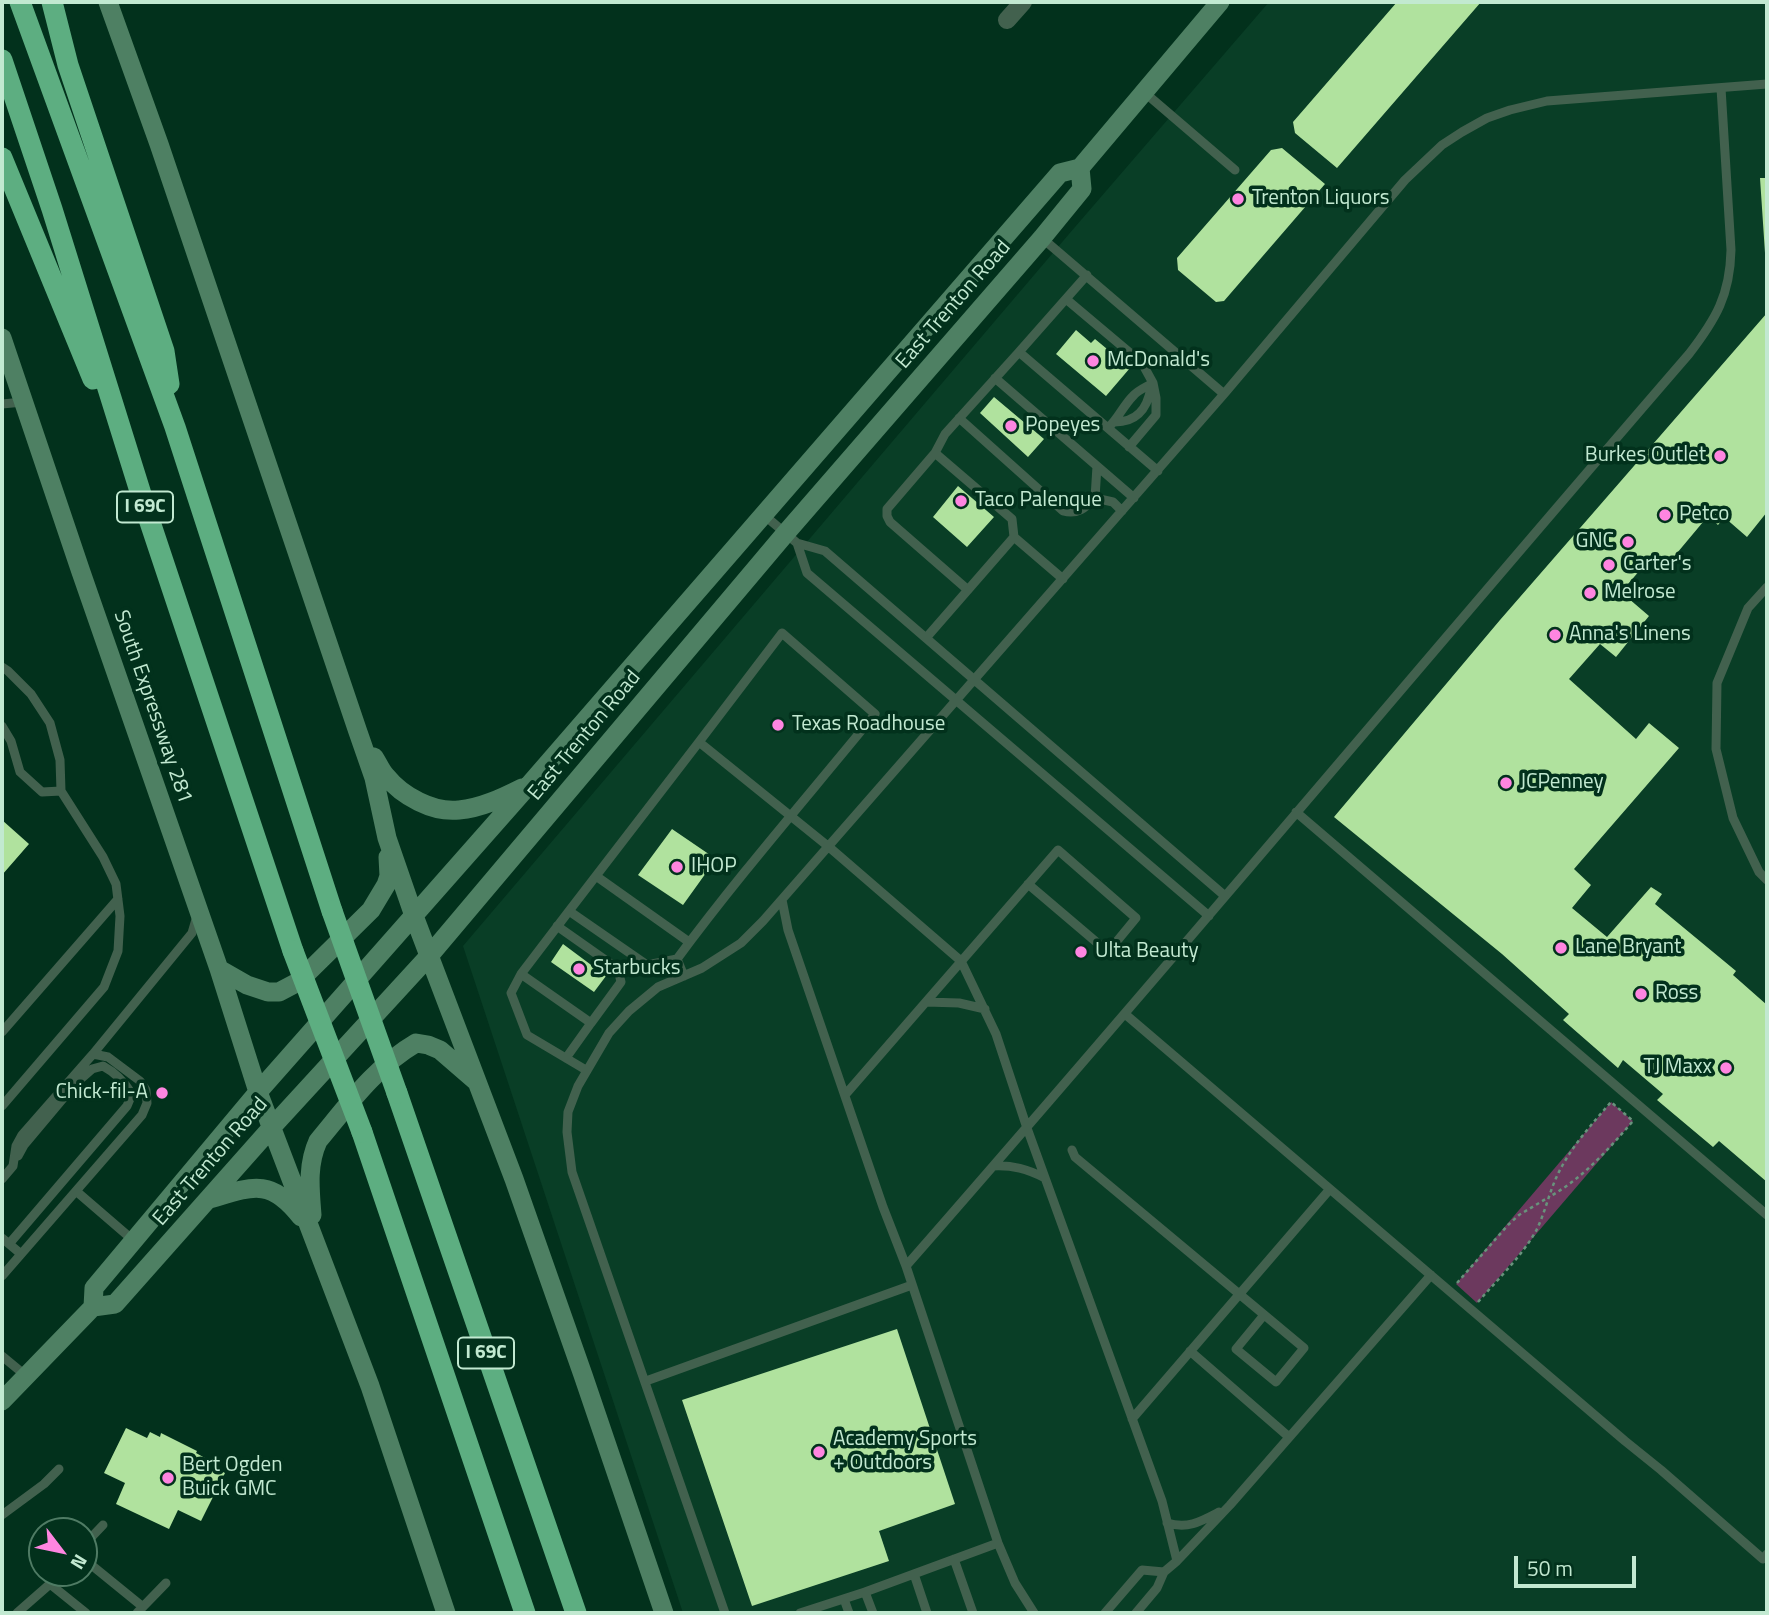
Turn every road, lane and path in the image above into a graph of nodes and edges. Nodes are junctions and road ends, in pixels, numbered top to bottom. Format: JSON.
{"nodes":[{"id":1,"x":20,"y":2,"type":"edge"},
{"id":2,"x":52,"y":2,"type":"edge"},
{"id":3,"x":108,"y":2,"type":"edge"},
{"id":4,"x":1023,"y":2,"type":"edge"},
{"id":5,"x":1220,"y":2,"type":"edge"},
{"id":6,"x":1007,"y":20,"type":"dead end"},
{"id":7,"x":2,"y":60,"type":"edge"},
{"id":8,"x":1767,"y":85,"type":"edge"},
{"id":9,"x":1721,"y":88,"type":"junction"},
{"id":10,"x":1144,"y":92,"type":"junction"},
{"id":11,"x":2,"y":158,"type":"edge"},
{"id":12,"x":1080,"y":168,"type":"junction"},
{"id":13,"x":1235,"y":170,"type":"dead end"},
{"id":14,"x":1042,"y":238,"type":"junction"},
{"id":15,"x":1087,"y":275,"type":"junction"},
{"id":16,"x":1066,"y":299,"type":"junction"},
{"id":17,"x":2,"y":341,"type":"edge"},
{"id":18,"x":1019,"y":352,"type":"junction"},
{"id":19,"x":995,"y":378,"type":"junction"},
{"id":20,"x":1153,"y":383,"type":"junction"},
{"id":21,"x":1224,"y":394,"type":"junction"},
{"id":22,"x":23,"y":402,"type":"junction"},
{"id":23,"x":2,"y":404,"type":"edge"},
{"id":24,"x":960,"y":418,"type":"junction"},
{"id":25,"x":1111,"y":425,"type":"junction"},
{"id":26,"x":175,"y":427,"type":"junction"},
{"id":27,"x":1129,"y":447,"type":"junction"},
{"id":28,"x":935,"y":453,"type":"junction"},
{"id":29,"x":1097,"y":466,"type":"junction"},
{"id":30,"x":1158,"y":471,"type":"junction"},
{"id":31,"x":1095,"y":498,"type":"junction"},
{"id":32,"x":1134,"y":498,"type":"junction"},
{"id":33,"x":145,"y":507,"type":"junction"},
{"id":34,"x":1122,"y":511,"type":"junction"},
{"id":35,"x":764,"y":515,"type":"junction"},
{"id":36,"x":1014,"y":537,"type":"junction"},
{"id":37,"x":791,"y":539,"type":"junction"},
{"id":38,"x":1063,"y":579,"type":"junction"},
{"id":39,"x":1767,"y":587,"type":"edge"},
{"id":40,"x":968,"y":590,"type":"junction"},
{"id":41,"x":926,"y":638,"type":"junction"},
{"id":42,"x":2,"y":667,"type":"edge"},
{"id":43,"x":974,"y":680,"type":"junction"},
{"id":44,"x":956,"y":701,"type":"junction"},
{"id":45,"x":2,"y":726,"type":"edge"},
{"id":46,"x":358,"y":732,"type":"junction"},
{"id":47,"x":699,"y":742,"type":"junction"},
{"id":48,"x":529,"y":785,"type":"junction"},
{"id":49,"x":61,"y":791,"type":"junction"},
{"id":50,"x":1296,"y":812,"type":"junction"},
{"id":51,"x":792,"y":817,"type":"junction"},
{"id":52,"x":387,"y":838,"type":"junction"},
{"id":53,"x":829,"y":847,"type":"junction"},
{"id":54,"x":596,"y":876,"type":"junction"},
{"id":55,"x":1767,"y":880,"type":"edge"},
{"id":56,"x":1028,"y":884,"type":"junction"},
{"id":57,"x":1225,"y":896,"type":"junction"},
{"id":58,"x":118,"y":899,"type":"junction"},
{"id":59,"x":782,"y":900,"type":"junction"},
{"id":60,"x":199,"y":911,"type":"junction"},
{"id":61,"x":569,"y":911,"type":"junction"},
{"id":62,"x":414,"y":916,"type":"junction"},
{"id":63,"x":1209,"y":916,"type":"junction"},
{"id":64,"x":557,"y":926,"type":"junction"},
{"id":65,"x":689,"y":942,"type":"junction"},
{"id":66,"x":429,"y":956,"type":"junction"},
{"id":67,"x":677,"y":959,"type":"junction"},
{"id":68,"x":961,"y":961,"type":"junction"},
{"id":69,"x":219,"y":969,"type":"junction"},
{"id":70,"x":521,"y":974,"type":"junction"},
{"id":71,"x":684,"y":976,"type":"junction"},
{"id":72,"x":926,"y":1002,"type":"junction"},
{"id":73,"x":985,"y":1009,"type":"junction"},
{"id":74,"x":1125,"y":1014,"type":"junction"},
{"id":75,"x":591,"y":1023,"type":"junction"},
{"id":76,"x":2,"y":1032,"type":"edge"},
{"id":77,"x":93,"y":1054,"type":"junction"},
{"id":78,"x":566,"y":1058,"type":"junction"},
{"id":79,"x":586,"y":1070,"type":"junction"},
{"id":80,"x":479,"y":1084,"type":"junction"},
{"id":81,"x":258,"y":1092,"type":"junction"},
{"id":82,"x":845,"y":1095,"type":"junction"},
{"id":83,"x":2,"y":1106,"type":"edge"},
{"id":84,"x":272,"y":1127,"type":"junction"},
{"id":85,"x":1027,"y":1128,"type":"junction"},
{"id":86,"x":1072,"y":1150,"type":"dead end"},
{"id":87,"x":13,"y":1166,"type":"junction"},
{"id":88,"x":993,"y":1166,"type":"junction"},
{"id":89,"x":2,"y":1178,"type":"edge"},
{"id":90,"x":1045,"y":1178,"type":"junction"},
{"id":91,"x":1330,"y":1189,"type":"junction"},
{"id":92,"x":76,"y":1191,"type":"junction"},
{"id":93,"x":1549,"y":1197,"type":"junction"},
{"id":94,"x":209,"y":1199,"type":"junction"},
{"id":95,"x":1767,"y":1215,"type":"edge"},
{"id":96,"x":313,"y":1233,"type":"junction"},
{"id":97,"x":5,"y":1241,"type":"edge"},
{"id":98,"x":134,"y":1241,"type":"junction"},
{"id":99,"x":21,"y":1254,"type":"junction"},
{"id":100,"x":906,"y":1266,"type":"junction"},
{"id":101,"x":1431,"y":1275,"type":"junction"},
{"id":102,"x":2,"y":1276,"type":"edge"},
{"id":103,"x":1456,"y":1284,"type":"dead end"},
{"id":104,"x":912,"y":1285,"type":"junction"},
{"id":105,"x":1239,"y":1294,"type":"junction"},
{"id":106,"x":1470,"y":1297,"type":"dead end"},
{"id":107,"x":93,"y":1307,"type":"junction"},
{"id":108,"x":1264,"y":1315,"type":"junction"},
{"id":109,"x":1191,"y":1350,"type":"junction"},
{"id":110,"x":2,"y":1356,"type":"edge"},
{"id":111,"x":25,"y":1376,"type":"junction"},
{"id":112,"x":646,"y":1381,"type":"junction"},
{"id":113,"x":2,"y":1401,"type":"edge"},
{"id":114,"x":1132,"y":1419,"type":"junction"},
{"id":115,"x":1289,"y":1437,"type":"junction"},
{"id":116,"x":59,"y":1469,"type":"dead end"},
{"id":117,"x":1230,"y":1505,"type":"junction"},
{"id":118,"x":2,"y":1515,"type":"edge"},
{"id":119,"x":1167,"y":1523,"type":"junction"},
{"id":120,"x":103,"y":1525,"type":"dead end"},
{"id":121,"x":98,"y":1530,"type":"edge"},
{"id":122,"x":998,"y":1543,"type":"junction"},
{"id":123,"x":1767,"y":1554,"type":"edge"},
{"id":124,"x":954,"y":1559,"type":"junction"},
{"id":125,"x":1177,"y":1561,"type":"junction"},
{"id":126,"x":98,"y":1572,"type":"edge"},
{"id":127,"x":1164,"y":1572,"type":"junction"},
{"id":128,"x":914,"y":1574,"type":"junction"},
{"id":129,"x":166,"y":1583,"type":"dead end"},
{"id":130,"x":47,"y":1587,"type":"edge"},
{"id":131,"x":54,"y":1587,"type":"edge"},
{"id":132,"x":865,"y":1592,"type":"junction"},
{"id":133,"x":844,"y":1599,"type":"junction"},
{"id":134,"x":140,"y":1610,"type":"edge"},
{"id":135,"x":17,"y":1613,"type":"edge"},
{"id":136,"x":86,"y":1613,"type":"edge"},
{"id":137,"x":446,"y":1613,"type":"edge"},
{"id":138,"x":525,"y":1613,"type":"edge"},
{"id":139,"x":576,"y":1613,"type":"edge"},
{"id":140,"x":664,"y":1613,"type":"edge"},
{"id":141,"x":725,"y":1613,"type":"edge"},
{"id":142,"x":800,"y":1613,"type":"edge"},
{"id":143,"x":849,"y":1613,"type":"edge"},
{"id":144,"x":873,"y":1613,"type":"edge"},
{"id":145,"x":927,"y":1613,"type":"edge"},
{"id":146,"x":973,"y":1613,"type":"edge"},
{"id":147,"x":1034,"y":1613,"type":"edge"},
{"id":148,"x":1105,"y":1613,"type":"edge"},
{"id":149,"x":1136,"y":1613,"type":"edge"}],
"edges":[{"from":1,"to":26,"type":"highway","number":"I 69C"},
{"from":2,"to":26,"type":"highway"},
{"from":3,"to":46,"type":"main road"},
{"from":4,"to":6,"type":"street"},
{"from":5,"to":10,"type":"main road","name":"East Trenton Road"},
{"from":7,"to":33,"type":"highway","number":"I 69C"},
{"from":8,"to":9,"type":"lane"},
{"from":9,"to":21,"type":"lane"},
{"from":9,"to":50,"type":"lane"},
{"from":10,"to":12,"type":"main road","name":"East Trenton Road"},
{"from":10,"to":13,"type":"lane"},
{"from":11,"to":33,"type":"highway"},
{"from":12,"to":14,"type":"main road","name":"East Trenton Road"},
{"from":12,"to":35,"type":"main road","name":"East Trenton Road"},
{"from":14,"to":15,"type":"lane"},
{"from":14,"to":37,"type":"main road","name":"East Trenton Road"},
{"from":15,"to":16,"type":"lane"},
{"from":15,"to":21,"type":"lane"},
{"from":16,"to":18,"type":"lane"},
{"from":16,"to":20,"type":"lane"},
{"from":17,"to":22,"type":"main road","name":"South Expressway 281"},
{"from":18,"to":19,"type":"lane"},
{"from":18,"to":25,"type":"lane"},
{"from":19,"to":24,"type":"lane"},
{"from":19,"to":29,"type":"lane"},
{"from":20,"to":25,"type":"lane"},
{"from":20,"to":25,"type":"lane"},
{"from":20,"to":27,"type":"lane"},
{"from":21,"to":30,"type":"lane"},
{"from":22,"to":23,"type":"lane"},
{"from":22,"to":60,"type":"main road","name":"South Expressway 281"},
{"from":24,"to":28,"type":"lane"},
{"from":24,"to":31,"type":"lane"},
{"from":25,"to":27,"type":"lane"},
{"from":26,"to":139,"type":"highway","number":"I 69C","bridge":true},
{"from":27,"to":30,"type":"lane"},
{"from":28,"to":36,"type":"lane"},
{"from":28,"to":40,"type":"lane"},
{"from":29,"to":31,"type":"lane"},
{"from":29,"to":32,"type":"lane"},
{"from":30,"to":32,"type":"lane"},
{"from":31,"to":34,"type":"lane"},
{"from":32,"to":34,"type":"lane"},
{"from":33,"to":138,"type":"highway","number":"I 69C","bridge":true},
{"from":34,"to":38,"type":"lane"},
{"from":35,"to":37,"type":"lane"},
{"from":35,"to":48,"type":"main road","name":"East Trenton Road"},
{"from":36,"to":38,"type":"lane"},
{"from":36,"to":40,"type":"lane"},
{"from":37,"to":41,"type":"lane"},
{"from":37,"to":44,"type":"lane"},
{"from":37,"to":66,"type":"main road","name":"East Trenton Road"},
{"from":38,"to":43,"type":"lane"},
{"from":39,"to":55,"type":"lane"},
{"from":40,"to":41,"type":"lane"},
{"from":41,"to":43,"type":"lane"},
{"from":42,"to":49,"type":"lane"},
{"from":43,"to":44,"type":"lane"},
{"from":43,"to":57,"type":"lane"},
{"from":44,"to":53,"type":"lane"},
{"from":44,"to":63,"type":"lane"},
{"from":45,"to":49,"type":"lane"},
{"from":46,"to":48,"type":"main road"},
{"from":46,"to":52,"type":"main road"},
{"from":47,"to":51,"type":"lane"},
{"from":47,"to":51,"type":"lane"},
{"from":47,"to":54,"type":"lane"},
{"from":48,"to":62,"type":"main road","name":"East Trenton Road"},
{"from":49,"to":58,"type":"lane"},
{"from":50,"to":57,"type":"lane"},
{"from":50,"to":95,"type":"lane"},
{"from":51,"to":53,"type":"lane"},
{"from":51,"to":65,"type":"lane"},
{"from":52,"to":62,"type":"main road"},
{"from":52,"to":69,"type":"main road"},
{"from":53,"to":59,"type":"lane"},
{"from":53,"to":68,"type":"lane"},
{"from":54,"to":61,"type":"lane"},
{"from":54,"to":65,"type":"lane"},
{"from":56,"to":56,"type":"lane"},
{"from":56,"to":68,"type":"lane"},
{"from":57,"to":63,"type":"lane"},
{"from":58,"to":76,"type":"lane"},
{"from":58,"to":83,"type":"lane"},
{"from":59,"to":71,"type":"lane"},
{"from":59,"to":82,"type":"lane"},
{"from":60,"to":69,"type":"main road","name":"South Expressway 281"},
{"from":60,"to":77,"type":"lane"},
{"from":61,"to":64,"type":"lane"},
{"from":61,"to":67,"type":"lane"},
{"from":62,"to":66,"type":"main road"},
{"from":62,"to":81,"type":"main road","name":"East Trenton Road"},
{"from":63,"to":74,"type":"lane"},
{"from":64,"to":70,"type":"lane"},
{"from":64,"to":75,"type":"lane"},
{"from":65,"to":67,"type":"lane"},
{"from":66,"to":80,"type":"main road"},
{"from":66,"to":84,"type":"main road","name":"East Trenton Road"},
{"from":67,"to":71,"type":"lane"},
{"from":68,"to":72,"type":"lane"},
{"from":68,"to":73,"type":"lane"},
{"from":69,"to":81,"type":"main road","name":"South Expressway 281"},
{"from":70,"to":75,"type":"lane"},
{"from":70,"to":78,"type":"lane"},
{"from":71,"to":79,"type":"lane"},
{"from":72,"to":73,"type":"lane"},
{"from":72,"to":82,"type":"lane"},
{"from":73,"to":85,"type":"lane"},
{"from":74,"to":85,"type":"lane"},
{"from":74,"to":91,"type":"lane"},
{"from":75,"to":78,"type":"lane"},
{"from":77,"to":87,"type":"lane"},
{"from":77,"to":92,"type":"lane"},
{"from":78,"to":79,"type":"lane"},
{"from":79,"to":112,"type":"lane"},
{"from":80,"to":96,"type":"main road"},
{"from":80,"to":140,"type":"main road"},
{"from":81,"to":84,"type":"main road","name":"South Expressway 281"},
{"from":81,"to":98,"type":"main road","name":"East Trenton Road"},
{"from":82,"to":100,"type":"lane"},
{"from":84,"to":94,"type":"main road","name":"East Trenton Road"},
{"from":84,"to":96,"type":"main road","name":"South Expressway 281"},
{"from":85,"to":88,"type":"lane"},
{"from":85,"to":90,"type":"lane"},
{"from":86,"to":105,"type":"lane"},
{"from":87,"to":89,"type":"lane"},
{"from":87,"to":97,"type":"lane"},
{"from":88,"to":90,"type":"lane"},
{"from":88,"to":100,"type":"lane"},
{"from":90,"to":114,"type":"lane"},
{"from":91,"to":101,"type":"lane"},
{"from":91,"to":105,"type":"lane"},
{"from":92,"to":98,"type":"lane"},
{"from":92,"to":99,"type":"lane"},
{"from":93,"to":93,"type":"path"},
{"from":93,"to":103,"type":"path"},
{"from":93,"to":106,"type":"path"},
{"from":94,"to":96,"type":"main road"},
{"from":94,"to":107,"type":"main road","name":"East Trenton Road"},
{"from":96,"to":137,"type":"main road","name":"South Expressway 281"},
{"from":97,"to":99,"type":"lane"},
{"from":98,"to":107,"type":"main road","name":"East Trenton Road"},
{"from":99,"to":102,"type":"lane"},
{"from":100,"to":104,"type":"lane"},
{"from":101,"to":115,"type":"lane"},
{"from":101,"to":123,"type":"lane"},
{"from":104,"to":112,"type":"lane"},
{"from":104,"to":122,"type":"lane"},
{"from":105,"to":108,"type":"lane"},
{"from":105,"to":109,"type":"lane"},
{"from":107,"to":111,"type":"main road","name":"East Trenton Road"},
{"from":108,"to":108,"type":"lane"},
{"from":109,"to":114,"type":"lane"},
{"from":109,"to":115,"type":"lane"},
{"from":110,"to":111,"type":"lane"},
{"from":111,"to":113,"type":"main road","name":"East Trenton Road"},
{"from":112,"to":141,"type":"lane"},
{"from":114,"to":119,"type":"lane"},
{"from":115,"to":117,"type":"lane"},
{"from":116,"to":118,"type":"lane"},
{"from":117,"to":119,"type":"lane"},
{"from":117,"to":125,"type":"lane"},
{"from":119,"to":125,"type":"lane"},
{"from":120,"to":121,"type":"lane"},
{"from":122,"to":124,"type":"lane"},
{"from":122,"to":147,"type":"lane"},
{"from":124,"to":128,"type":"lane"},
{"from":124,"to":146,"type":"lane"},
{"from":125,"to":127,"type":"lane"},
{"from":126,"to":134,"type":"lane"},
{"from":127,"to":148,"type":"lane"},
{"from":127,"to":149,"type":"lane"},
{"from":128,"to":132,"type":"lane"},
{"from":128,"to":145,"type":"lane"},
{"from":129,"to":134,"type":"lane"},
{"from":130,"to":135,"type":"lane"},
{"from":131,"to":136,"type":"lane"},
{"from":132,"to":133,"type":"lane"},
{"from":132,"to":144,"type":"lane"},
{"from":133,"to":142,"type":"lane"},
{"from":133,"to":143,"type":"lane"}]}
